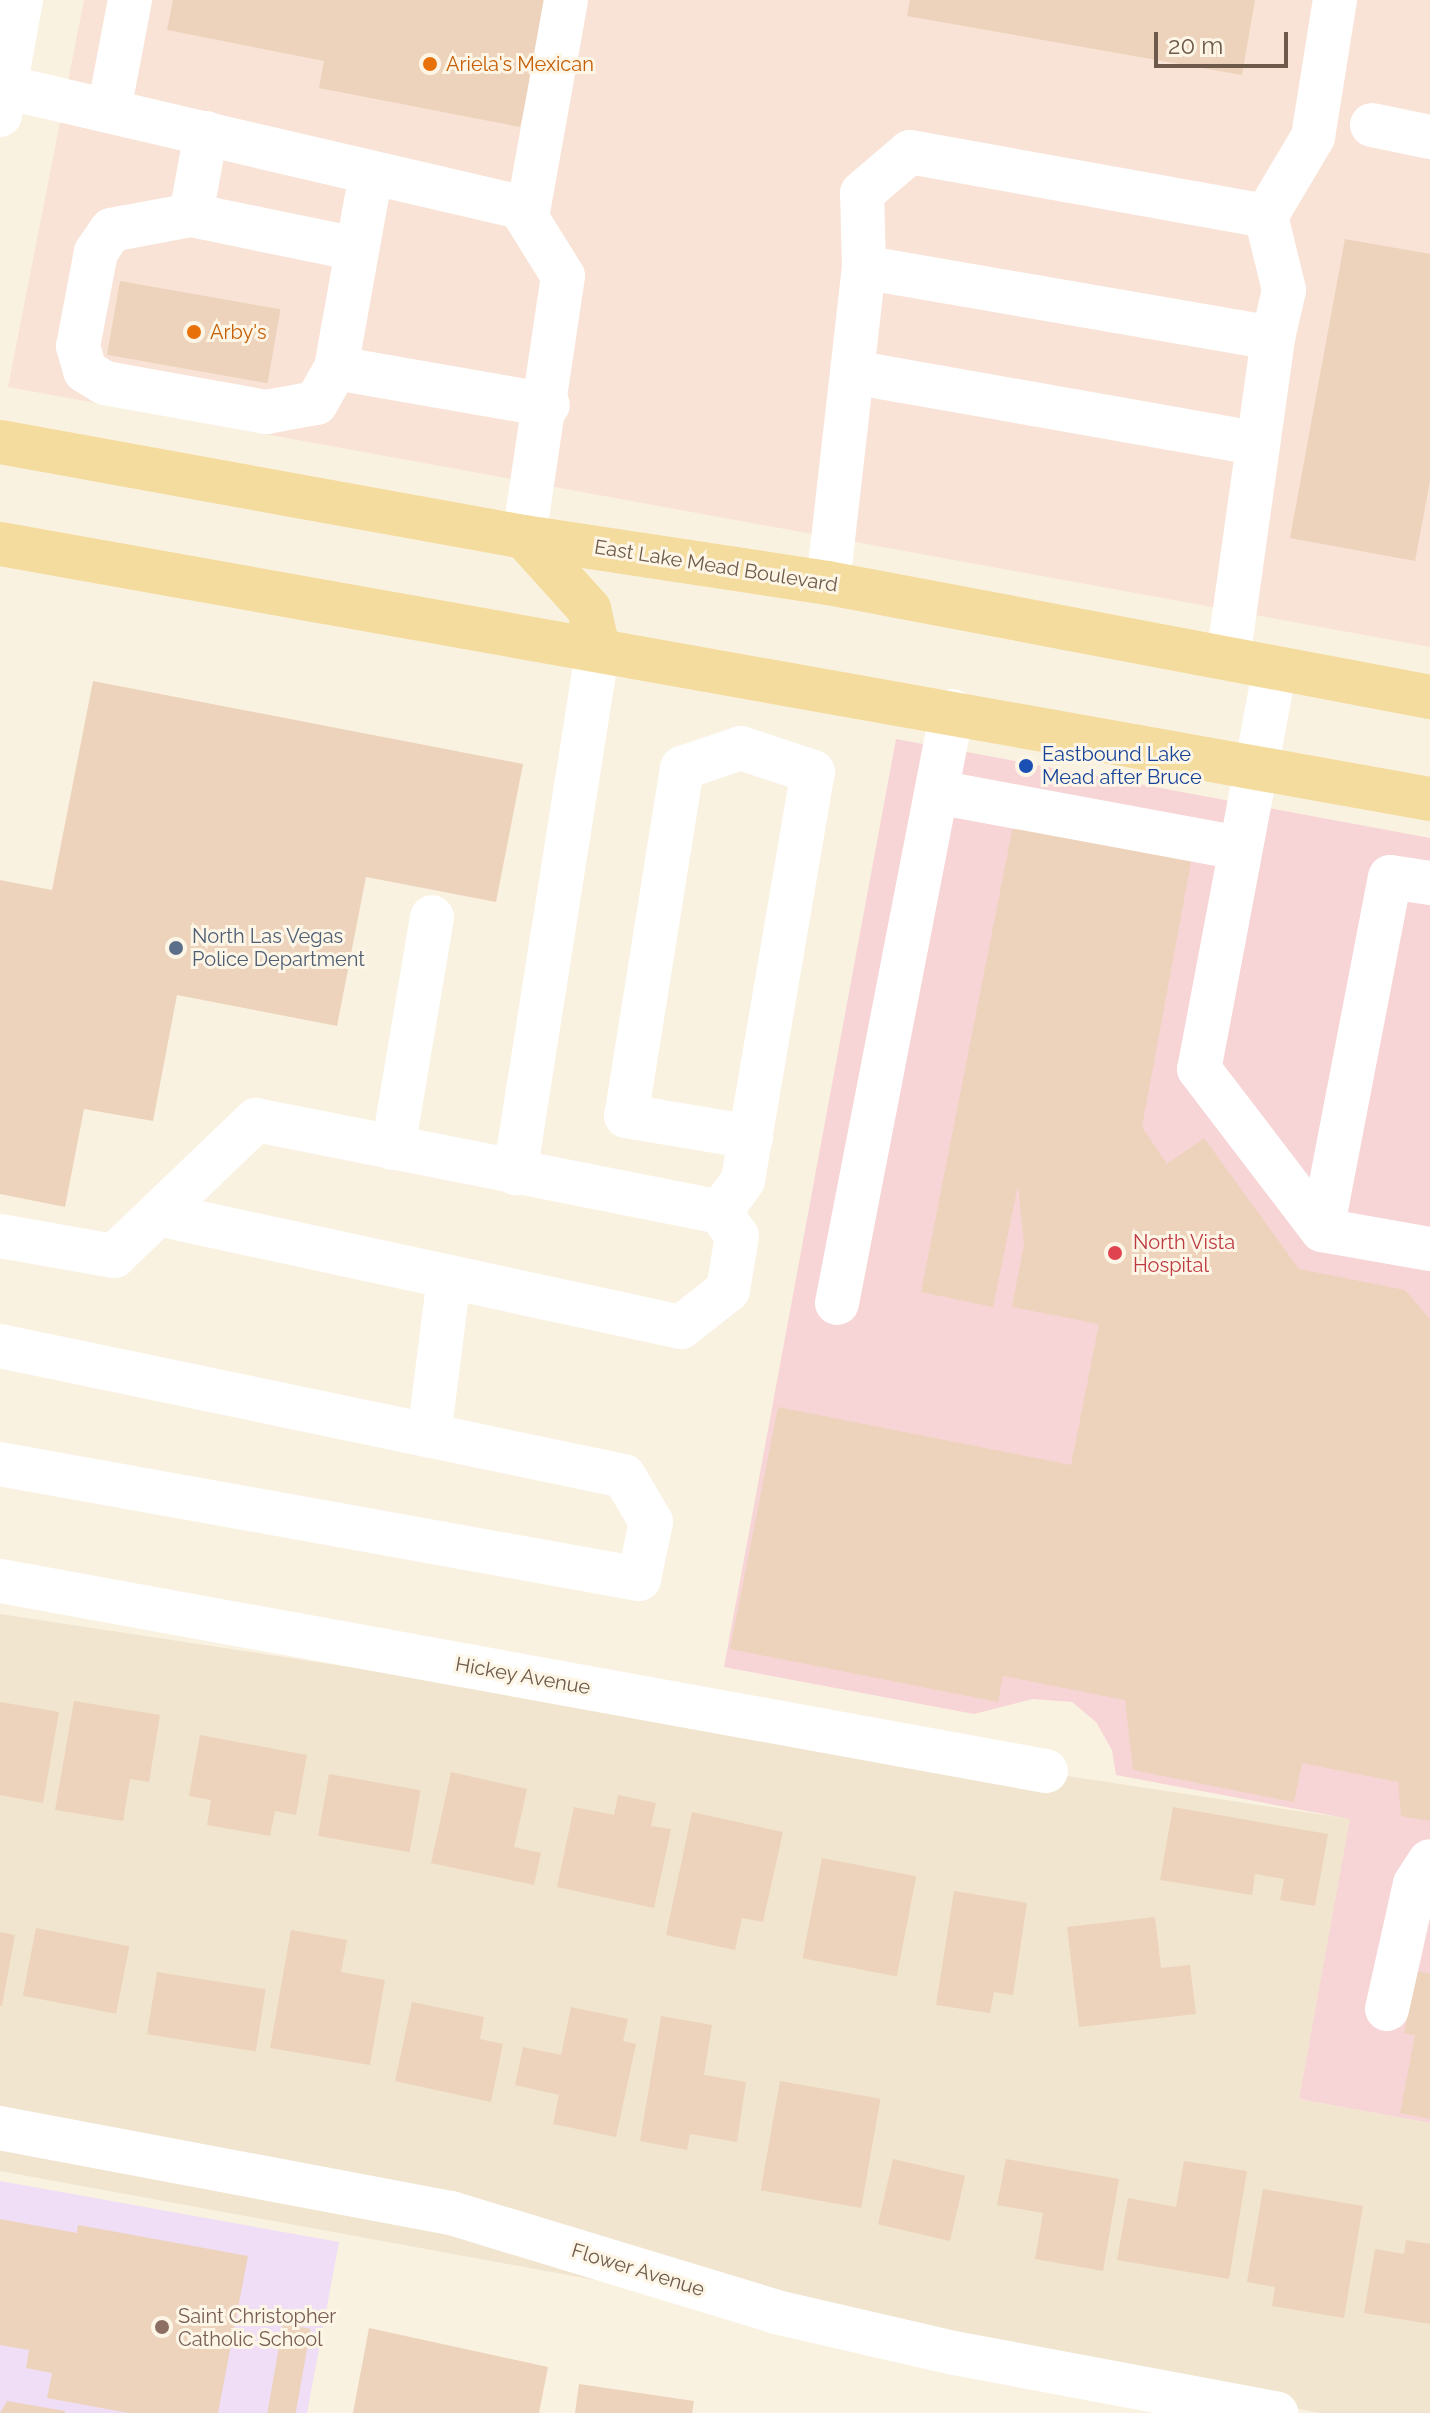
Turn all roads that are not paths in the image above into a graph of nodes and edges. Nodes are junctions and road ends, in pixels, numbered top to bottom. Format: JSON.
{"nodes":[{"id":1,"x":21,"y":0,"type":"edge"},
{"id":2,"x":130,"y":0,"type":"edge"},
{"id":3,"x":566,"y":0,"type":"edge"},
{"id":4,"x":1335,"y":0,"type":"edge"},
{"id":5,"x":4,"y":81,"type":"edge"},
{"id":6,"x":109,"y":110,"type":"junction"},
{"id":7,"x":1372,"y":125,"type":"dead end"},
{"id":8,"x":206,"y":133,"type":"junction"},
{"id":9,"x":1430,"y":137,"type":"edge"},
{"id":10,"x":371,"y":173,"type":"junction"},
{"id":11,"x":191,"y":215,"type":"junction"},
{"id":12,"x":1266,"y":216,"type":"junction"},
{"id":13,"x":527,"y":217,"type":"junction"},
{"id":14,"x":357,"y":249,"type":"junction"},
{"id":15,"x":864,"y":267,"type":"junction"},
{"id":16,"x":1273,"y":338,"type":"junction"},
{"id":17,"x":336,"y":368,"type":"junction"},
{"id":18,"x":852,"y":372,"type":"junction"},
{"id":19,"x":548,"y":405,"type":"junction"},
{"id":20,"x":0,"y":442,"type":"edge"},
{"id":21,"x":1254,"y":443,"type":"junction"},
{"id":22,"x":524,"y":537,"type":"junction"},
{"id":23,"x":0,"y":544,"type":"edge"},
{"id":24,"x":828,"y":583,"type":"junction"},
{"id":25,"x":598,"y":647,"type":"junction"},
{"id":26,"x":1228,"y":659,"type":"junction"},
{"id":27,"x":1275,"y":668,"type":"junction"},
{"id":28,"x":1430,"y":697,"type":"edge"},
{"id":29,"x":952,"y":711,"type":"junction"},
{"id":30,"x":1255,"y":767,"type":"junction"},
{"id":31,"x":937,"y":792,"type":"junction"},
{"id":32,"x":1430,"y":799,"type":"edge"},
{"id":33,"x":1240,"y":848,"type":"junction"},
{"id":34,"x":1430,"y":883,"type":"edge"},
{"id":35,"x":432,"y":917,"type":"dead end"},
{"id":36,"x":751,"y":1137,"type":"junction"},
{"id":37,"x":393,"y":1148,"type":"junction"},
{"id":38,"x":515,"y":1173,"type":"junction"},
{"id":39,"x":720,"y":1212,"type":"junction"},
{"id":40,"x":158,"y":1214,"type":"junction"},
{"id":41,"x":1322,"y":1230,"type":"junction"},
{"id":42,"x":0,"y":1236,"type":"edge"},
{"id":43,"x":1430,"y":1249,"type":"edge"},
{"id":44,"x":449,"y":1277,"type":"junction"},
{"id":45,"x":837,"y":1303,"type":"dead end"},
{"id":46,"x":0,"y":1346,"type":"edge"},
{"id":47,"x":429,"y":1436,"type":"junction"},
{"id":48,"x":0,"y":1464,"type":"edge"},
{"id":49,"x":0,"y":1581,"type":"edge"},
{"id":50,"x":1046,"y":1771,"type":"dead end"},
{"id":51,"x":1430,"y":1861,"type":"edge"},
{"id":52,"x":1387,"y":2009,"type":"dead end"},
{"id":53,"x":0,"y":2128,"type":"edge"},
{"id":54,"x":1276,"y":2413,"type":"edge"}],
"edges":[{"from":1,"to":5,"type":"street"},
{"from":2,"to":6,"type":"street"},
{"from":3,"to":13,"type":"street"},
{"from":4,"to":12,"type":"street"},
{"from":5,"to":6,"type":"street"},
{"from":6,"to":8,"type":"street"},
{"from":7,"to":9,"type":"street"},
{"from":8,"to":10,"type":"street"},
{"from":8,"to":11,"type":"street"},
{"from":10,"to":13,"type":"street"},
{"from":10,"to":14,"type":"street"},
{"from":11,"to":14,"type":"street"},
{"from":11,"to":17,"type":"street"},
{"from":12,"to":15,"type":"street"},
{"from":12,"to":16,"type":"street"},
{"from":13,"to":19,"type":"street"},
{"from":14,"to":17,"type":"street"},
{"from":15,"to":16,"type":"street"},
{"from":15,"to":18,"type":"street"},
{"from":16,"to":21,"type":"street"},
{"from":17,"to":19,"type":"street"},
{"from":18,"to":21,"type":"street"},
{"from":18,"to":24,"type":"street"},
{"from":19,"to":22,"type":"street"},
{"from":20,"to":22,"type":"main road","name":"East Lake Mead Boulevard"},
{"from":21,"to":26,"type":"street"},
{"from":22,"to":24,"type":"main road","name":"East Lake Mead Boulevard"},
{"from":22,"to":25,"type":"main road"},
{"from":23,"to":25,"type":"main road"},
{"from":24,"to":26,"type":"main road","name":"East Lake Mead Boulevard"},
{"from":25,"to":29,"type":"main road"},
{"from":25,"to":38,"type":"street"},
{"from":26,"to":27,"type":"main road","name":"East Lake Mead Boulevard"},
{"from":27,"to":28,"type":"main road","name":"East Lake Mead Boulevard"},
{"from":27,"to":30,"type":"street"},
{"from":29,"to":30,"type":"main road"},
{"from":29,"to":31,"type":"street"},
{"from":30,"to":32,"type":"main road"},
{"from":30,"to":33,"type":"street"},
{"from":31,"to":33,"type":"street"},
{"from":31,"to":45,"type":"street"},
{"from":33,"to":41,"type":"street"},
{"from":34,"to":41,"type":"street"},
{"from":35,"to":37,"type":"street"},
{"from":36,"to":36,"type":"street"},
{"from":36,"to":39,"type":"street"},
{"from":37,"to":38,"type":"street"},
{"from":37,"to":40,"type":"street"},
{"from":38,"to":39,"type":"street"},
{"from":39,"to":44,"type":"street"},
{"from":40,"to":42,"type":"street"},
{"from":40,"to":44,"type":"street"},
{"from":41,"to":43,"type":"street"},
{"from":44,"to":47,"type":"street"},
{"from":46,"to":47,"type":"street"},
{"from":47,"to":48,"type":"street"},
{"from":49,"to":50,"type":"street","name":"Hickey Avenue"},
{"from":51,"to":52,"type":"street"},
{"from":53,"to":54,"type":"street","name":"Flower Avenue"}]}
